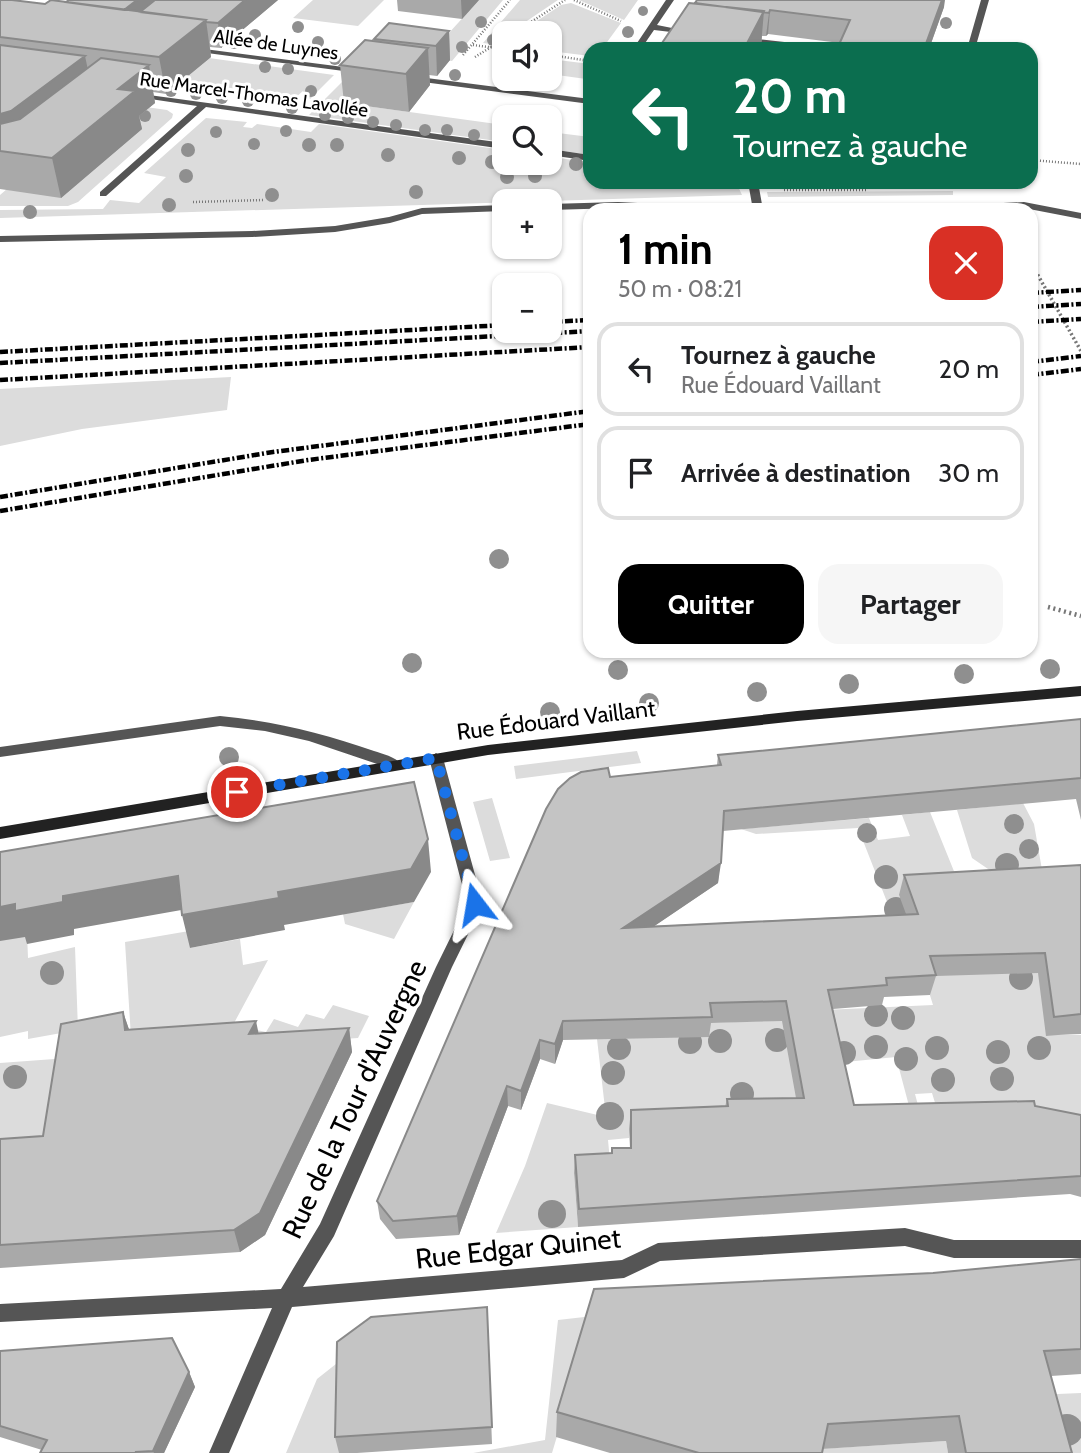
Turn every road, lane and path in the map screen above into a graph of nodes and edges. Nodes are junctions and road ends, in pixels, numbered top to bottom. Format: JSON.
{"nodes":[{"id":1,"x":510,"y":0,"type":"edge"},
{"id":2,"x":565,"y":0,"type":"edge"},
{"id":3,"x":574,"y":0,"type":"edge"},
{"id":4,"x":670,"y":0,"type":"edge"},
{"id":5,"x":985,"y":0,"type":"edge"},
{"id":6,"x":533,"y":21,"type":"edge"},
{"id":7,"x":628,"y":24,"type":"dead end"},
{"id":8,"x":651,"y":27,"type":"junction"},
{"id":9,"x":703,"y":34,"type":"edge"},
{"id":10,"x":730,"y":37,"type":"edge"},
{"id":11,"x":641,"y":42,"type":"edge"},
{"id":12,"x":772,"y":42,"type":"edge"},
{"id":13,"x":973,"y":42,"type":"edge"},
{"id":14,"x":472,"y":44,"type":"junction"},
{"id":15,"x":178,"y":47,"type":"edge"},
{"id":16,"x":492,"y":47,"type":"edge"},
{"id":17,"x":562,"y":57,"type":"edge"},
{"id":18,"x":474,"y":58,"type":"dead end"},
{"id":19,"x":583,"y":60,"type":"edge"},
{"id":20,"x":369,"y":73,"type":"edge"},
{"id":21,"x":397,"y":76,"type":"edge"},
{"id":22,"x":131,"y":94,"type":"edge"},
{"id":23,"x":583,"y":101,"type":"edge"},
{"id":24,"x":204,"y":104,"type":"junction"},
{"id":25,"x":492,"y":144,"type":"edge"},
{"id":26,"x":562,"y":154,"type":"edge"},
{"id":27,"x":583,"y":157,"type":"edge"},
{"id":28,"x":1038,"y":160,"type":"edge"},
{"id":29,"x":1081,"y":164,"type":"edge"},
{"id":30,"x":103,"y":194,"type":"dead end"},
{"id":31,"x":583,"y":206,"type":"edge"},
{"id":32,"x":562,"y":207,"type":"edge"},
{"id":33,"x":492,"y":208,"type":"edge"},
{"id":34,"x":1038,"y":208,"type":"edge"},
{"id":35,"x":1081,"y":216,"type":"edge"},
{"id":36,"x":0,"y":239,"type":"edge"},
{"id":37,"x":1038,"y":275,"type":"edge"},
{"id":38,"x":1081,"y":351,"type":"edge"},
{"id":39,"x":1048,"y":607,"type":"dead end"},
{"id":40,"x":1081,"y":616,"type":"edge"},
{"id":41,"x":1081,"y":691,"type":"edge"},
{"id":42,"x":0,"y":752,"type":"edge"},
{"id":43,"x":436,"y":758,"type":"junction"},
{"id":44,"x":395,"y":765,"type":"junction"},
{"id":45,"x":0,"y":833,"type":"edge"},
{"id":46,"x":1081,"y":1249,"type":"edge"},
{"id":47,"x":286,"y":1298,"type":"junction"},
{"id":48,"x":0,"y":1313,"type":"edge"},
{"id":49,"x":219,"y":1453,"type":"edge"}],
"edges":[{"from":1,"to":14,"type":"path"},
{"from":2,"to":6,"type":"path"},
{"from":3,"to":7,"type":"path"},
{"from":4,"to":8,"type":"street"},
{"from":5,"to":13,"type":"street"},
{"from":8,"to":9,"type":"street"},
{"from":8,"to":11,"type":"street"},
{"from":10,"to":12,"type":"street"},
{"from":14,"to":16,"type":"path"},
{"from":14,"to":18,"type":"path"},
{"from":15,"to":20,"type":"street","name":"Allée de Luynes"},
{"from":17,"to":19,"type":"path"},
{"from":21,"to":23,"type":"street"},
{"from":22,"to":24,"type":"street","name":"Rue Marcel-Thomas Lavollée"},
{"from":24,"to":25,"type":"street","name":"Rue Marcel-Thomas Lavollée"},
{"from":24,"to":30,"type":"street"},
{"from":26,"to":27,"type":"street"},
{"from":28,"to":29,"type":"path"},
{"from":31,"to":32,"type":"street"},
{"from":33,"to":36,"type":"street"},
{"from":34,"to":35,"type":"street"},
{"from":37,"to":38,"type":"path"},
{"from":39,"to":40,"type":"path"},
{"from":41,"to":43,"type":"main road","name":"Rue Édouard Vaillant"},
{"from":42,"to":44,"type":"street"},
{"from":43,"to":44,"type":"main road","name":"Rue Édouard Vaillant"},
{"from":43,"to":47,"type":"street","name":"Rue de la Tour d'Auvergne"},
{"from":44,"to":45,"type":"main road","name":"Rue Édouard Vaillant"},
{"from":46,"to":47,"type":"street","name":"Rue Edgar Quinet"},
{"from":47,"to":48,"type":"street","name":"Rue Edgar Quinet"},
{"from":47,"to":49,"type":"street","name":"Rue de la Tour d'Auvergne"}]}
